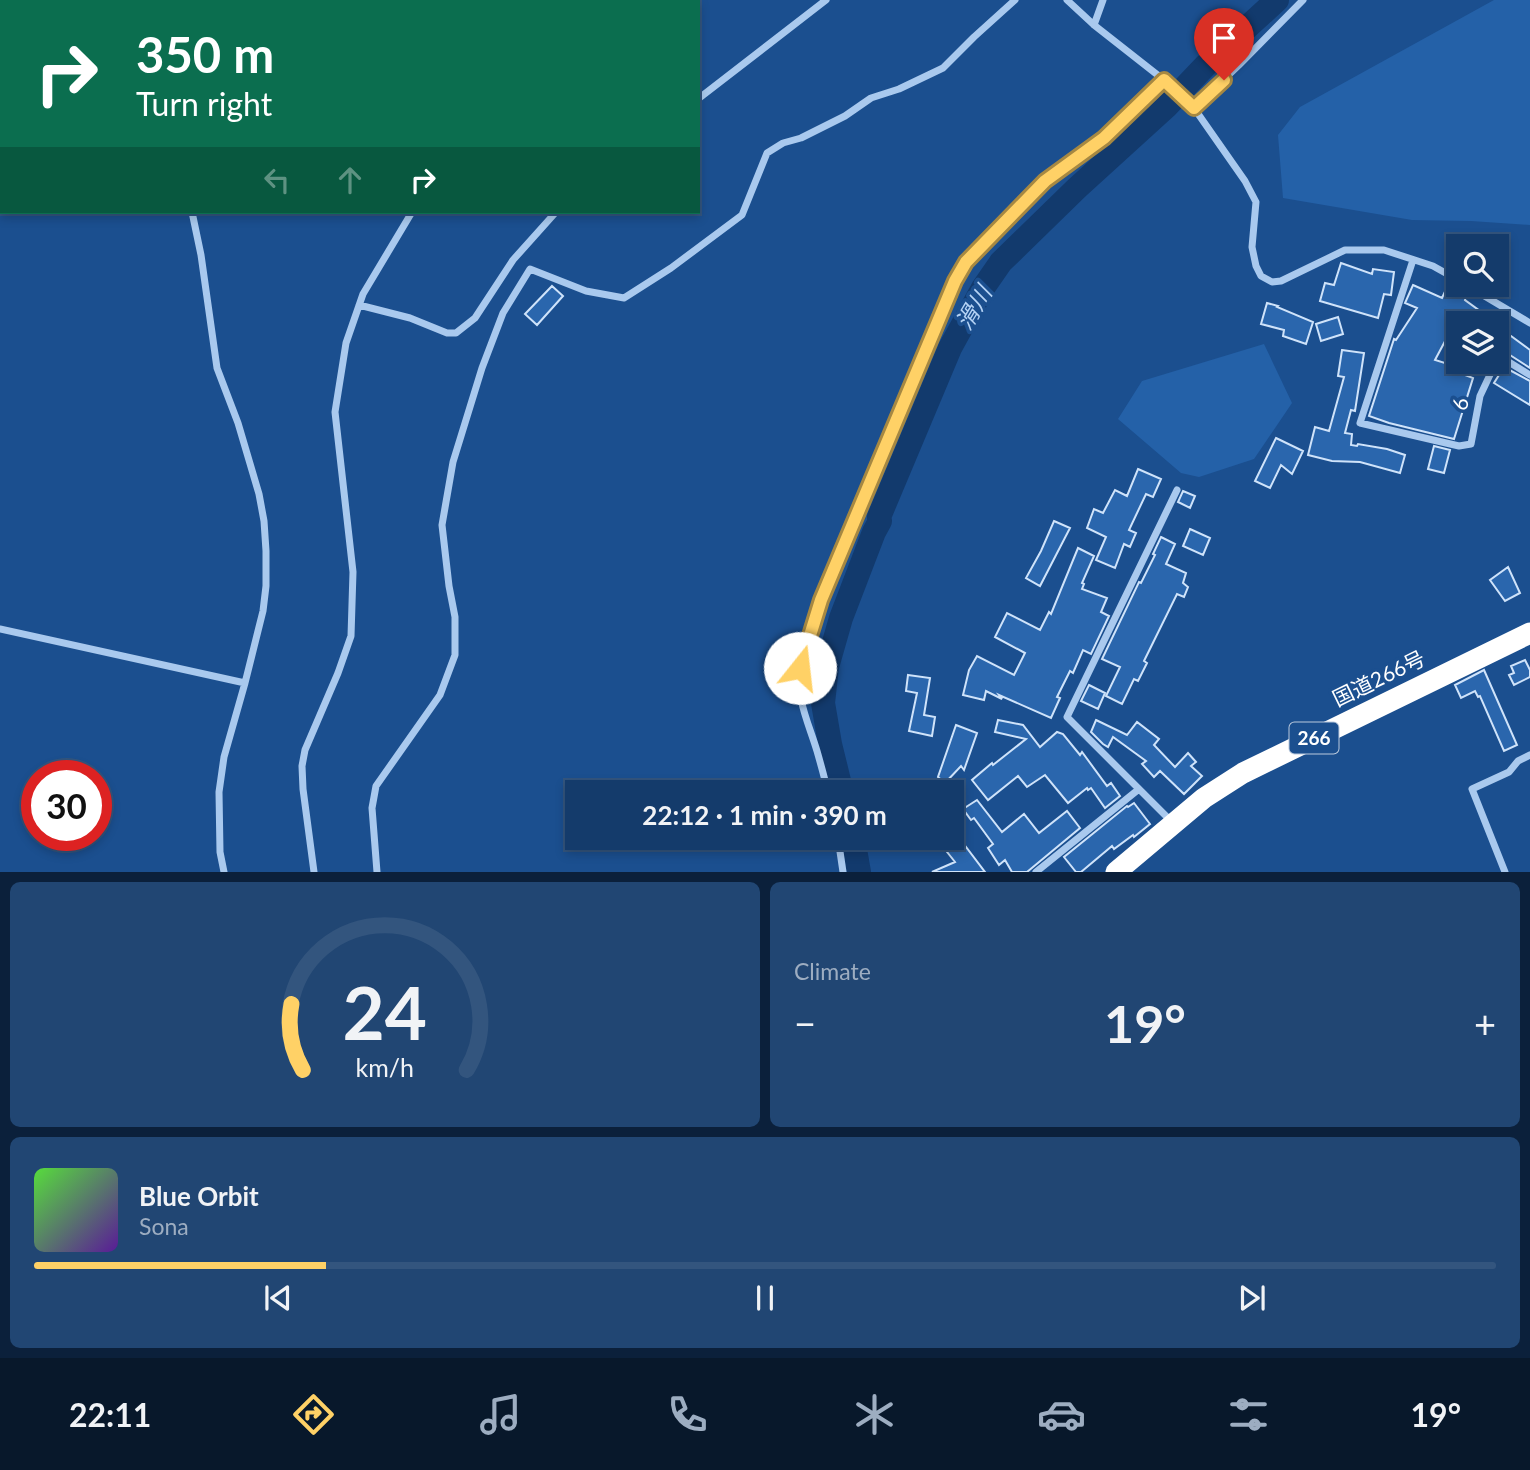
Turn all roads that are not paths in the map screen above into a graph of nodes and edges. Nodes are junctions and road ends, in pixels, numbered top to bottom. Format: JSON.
{"nodes":[{"id":1,"x":826,"y":0,"type":"edge"},
{"id":2,"x":1015,"y":0,"type":"edge"},
{"id":3,"x":1066,"y":0,"type":"edge"},
{"id":4,"x":1103,"y":0,"type":"edge"},
{"id":5,"x":1303,"y":0,"type":"edge"},
{"id":6,"x":1094,"y":25,"type":"junction"},
{"id":7,"x":1165,"y":80,"type":"junction"},
{"id":8,"x":700,"y":97,"type":"edge"},
{"id":9,"x":1193,"y":108,"type":"junction"},
{"id":10,"x":192,"y":214,"type":"edge"},
{"id":11,"x":411,"y":214,"type":"edge"},
{"id":12,"x":554,"y":214,"type":"edge"},
{"id":13,"x":1413,"y":260,"type":"junction"},
{"id":14,"x":1446,"y":274,"type":"edge"},
{"id":15,"x":1486,"y":297,"type":"edge"},
{"id":16,"x":359,"y":305,"type":"junction"},
{"id":17,"x":1530,"y":323,"type":"edge"},
{"id":18,"x":1509,"y":362,"type":"edge"},
{"id":19,"x":1490,"y":374,"type":"edge"},
{"id":20,"x":1530,"y":375,"type":"edge"},
{"id":21,"x":1177,"y":489,"type":"dead end"},
{"id":22,"x":0,"y":629,"type":"edge"},
{"id":23,"x":1530,"y":633,"type":"edge"},
{"id":24,"x":245,"y":683,"type":"junction"},
{"id":25,"x":1530,"y":755,"type":"edge"},
{"id":26,"x":825,"y":780,"type":"edge"},
{"id":27,"x":1139,"y":789,"type":"junction"},
{"id":28,"x":1173,"y":823,"type":"junction"},
{"id":29,"x":840,"y":850,"type":"edge"},
{"id":30,"x":224,"y":872,"type":"edge"},
{"id":31,"x":314,"y":872,"type":"edge"},
{"id":32,"x":377,"y":872,"type":"edge"},
{"id":33,"x":843,"y":872,"type":"edge"},
{"id":34,"x":1036,"y":872,"type":"edge"},
{"id":35,"x":1116,"y":872,"type":"edge"},
{"id":36,"x":1505,"y":872,"type":"edge"}],
"edges":[{"from":1,"to":8,"type":"street"},
{"from":2,"to":32,"type":"street"},
{"from":3,"to":6,"type":"street"},
{"from":4,"to":6,"type":"street"},
{"from":5,"to":9,"type":"street"},
{"from":6,"to":7,"type":"street"},
{"from":7,"to":9,"type":"street"},
{"from":7,"to":26,"type":"street"},
{"from":9,"to":13,"type":"street"},
{"from":10,"to":24,"type":"street"},
{"from":11,"to":16,"type":"street"},
{"from":12,"to":16,"type":"street"},
{"from":13,"to":14,"type":"street"},
{"from":13,"to":19,"type":"street","name":"6"},
{"from":15,"to":17,"type":"street"},
{"from":16,"to":31,"type":"street"},
{"from":18,"to":20,"type":"street","name":"6"},
{"from":21,"to":27,"type":"street"},
{"from":22,"to":24,"type":"street"},
{"from":23,"to":28,"type":"highway","name":"国道266号","number":"266"},
{"from":24,"to":30,"type":"street"},
{"from":25,"to":36,"type":"street"},
{"from":27,"to":28,"type":"street"},
{"from":27,"to":34,"type":"street"},
{"from":28,"to":35,"type":"highway","name":"国道266号","number":"266"},
{"from":29,"to":33,"type":"street"}]}
